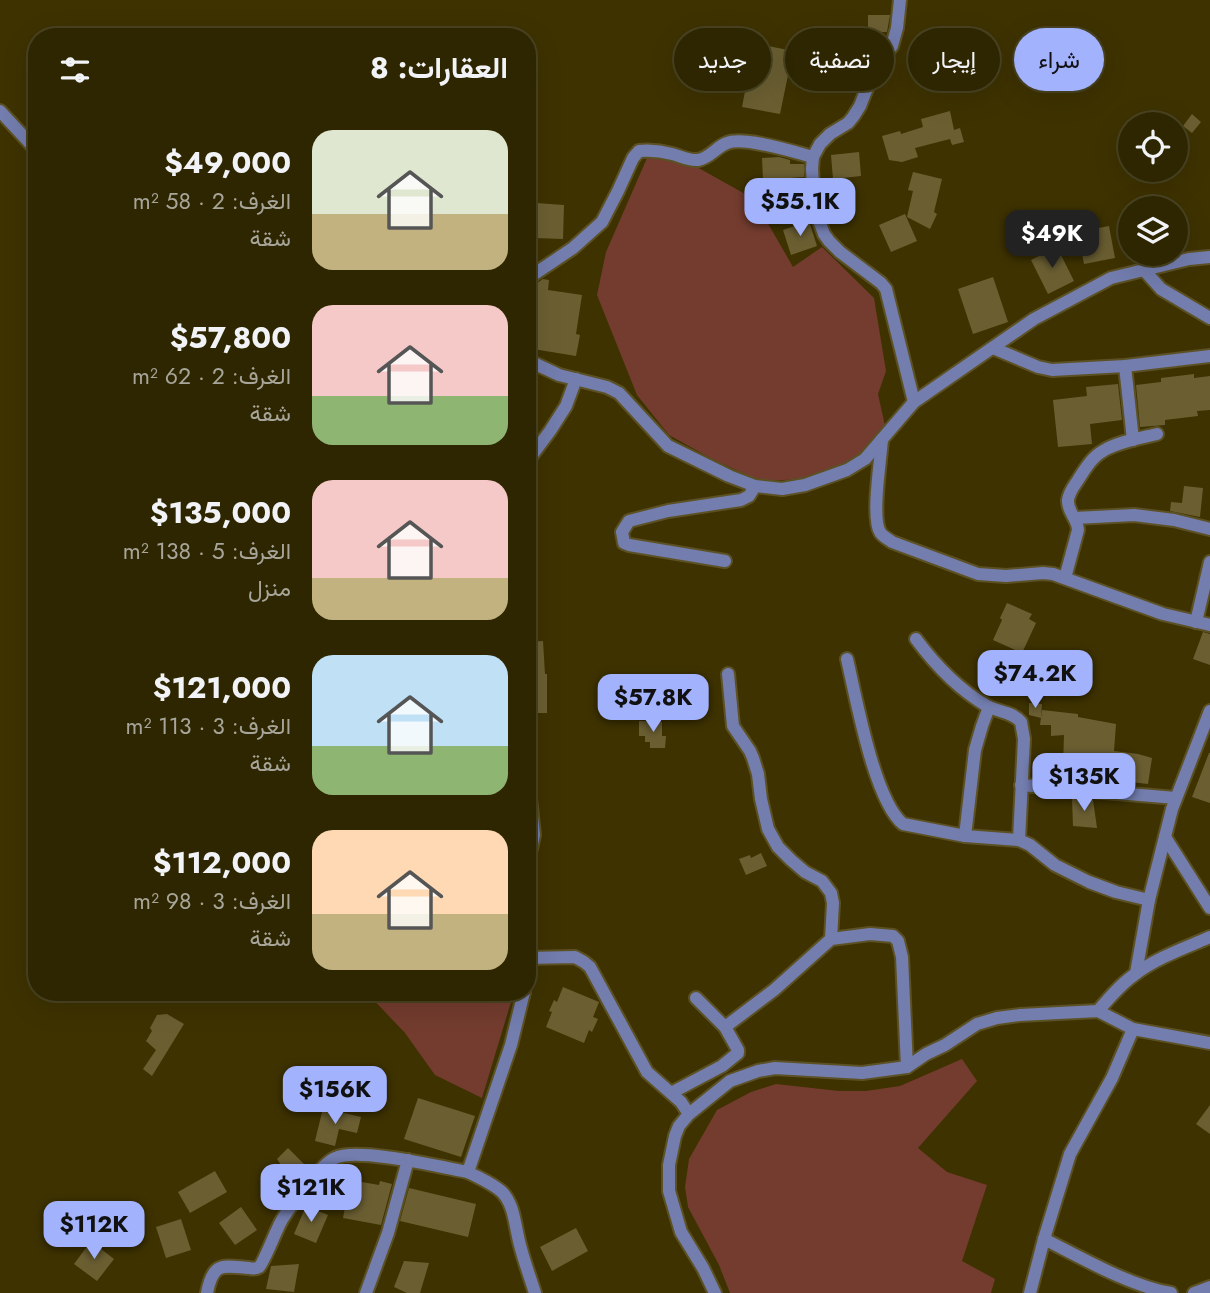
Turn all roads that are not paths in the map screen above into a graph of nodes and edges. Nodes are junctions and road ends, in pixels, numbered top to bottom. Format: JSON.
{"nodes":[{"id":1,"x":900,"y":0,"type":"edge"},
{"id":2,"x":0,"y":111,"type":"edge"},
{"id":3,"x":28,"y":141,"type":"edge"},
{"id":4,"x":813,"y":157,"type":"junction"},
{"id":5,"x":1210,"y":257,"type":"edge"},
{"id":6,"x":1144,"y":270,"type":"junction"},
{"id":7,"x":536,"y":273,"type":"edge"},
{"id":8,"x":1210,"y":318,"type":"edge"},
{"id":9,"x":993,"y":348,"type":"junction"},
{"id":10,"x":1210,"y":356,"type":"edge"},
{"id":11,"x":536,"y":364,"type":"edge"},
{"id":12,"x":1125,"y":366,"type":"junction"},
{"id":13,"x":576,"y":379,"type":"junction"},
{"id":14,"x":914,"y":402,"type":"junction"},
{"id":15,"x":1157,"y":434,"type":"dead end"},
{"id":16,"x":882,"y":439,"type":"junction"},
{"id":17,"x":1133,"y":440,"type":"junction"},
{"id":18,"x":536,"y":450,"type":"edge"},
{"id":19,"x":755,"y":486,"type":"junction"},
{"id":20,"x":1074,"y":518,"type":"junction"},
{"id":21,"x":1210,"y":529,"type":"edge"},
{"id":22,"x":724,"y":561,"type":"dead end"},
{"id":23,"x":1210,"y":562,"type":"edge"},
{"id":24,"x":1065,"y":578,"type":"junction"},
{"id":25,"x":1196,"y":622,"type":"junction"},
{"id":26,"x":1210,"y":625,"type":"edge"},
{"id":27,"x":916,"y":639,"type":"dead end"},
{"id":28,"x":847,"y":659,"type":"dead end"},
{"id":29,"x":728,"y":674,"type":"dead end"},
{"id":30,"x":989,"y":707,"type":"junction"},
{"id":31,"x":1210,"y":711,"type":"edge"},
{"id":32,"x":1021,"y":785,"type":"junction"},
{"id":33,"x":1176,"y":798,"type":"junction"},
{"id":34,"x":965,"y":836,"type":"junction"},
{"id":35,"x":1165,"y":836,"type":"junction"},
{"id":36,"x":1019,"y":839,"type":"junction"},
{"id":37,"x":1149,"y":900,"type":"junction"},
{"id":38,"x":1210,"y":908,"type":"edge"},
{"id":39,"x":1210,"y":937,"type":"edge"},
{"id":40,"x":831,"y":939,"type":"junction"},
{"id":41,"x":536,"y":958,"type":"edge"},
{"id":42,"x":1136,"y":973,"type":"junction"},
{"id":43,"x":696,"y":999,"type":"dead end"},
{"id":44,"x":522,"y":1001,"type":"edge"},
{"id":45,"x":1098,"y":1011,"type":"junction"},
{"id":46,"x":725,"y":1027,"type":"junction"},
{"id":47,"x":1133,"y":1029,"type":"junction"},
{"id":48,"x":1210,"y":1043,"type":"edge"},
{"id":49,"x":907,"y":1067,"type":"junction"},
{"id":50,"x":671,"y":1093,"type":"junction"},
{"id":51,"x":689,"y":1114,"type":"junction"},
{"id":52,"x":408,"y":1160,"type":"junction"},
{"id":53,"x":468,"y":1172,"type":"junction"},
{"id":54,"x":1044,"y":1239,"type":"junction"},
{"id":55,"x":1210,"y":1287,"type":"edge"},
{"id":56,"x":207,"y":1293,"type":"edge"},
{"id":57,"x":366,"y":1293,"type":"edge"},
{"id":58,"x":535,"y":1293,"type":"edge"},
{"id":59,"x":715,"y":1293,"type":"edge"},
{"id":60,"x":1030,"y":1293,"type":"edge"},
{"id":61,"x":1171,"y":1293,"type":"edge"},
{"id":62,"x":1194,"y":1293,"type":"edge"}],
"edges":[{"from":1,"to":4,"type":"street"},
{"from":2,"to":3,"type":"street"},
{"from":4,"to":7,"type":"street"},
{"from":4,"to":14,"type":"street"},
{"from":5,"to":6,"type":"street"},
{"from":6,"to":8,"type":"street"},
{"from":6,"to":9,"type":"street"},
{"from":9,"to":12,"type":"street"},
{"from":9,"to":14,"type":"street"},
{"from":10,"to":12,"type":"street"},
{"from":11,"to":13,"type":"street"},
{"from":12,"to":17,"type":"street"},
{"from":13,"to":18,"type":"street"},
{"from":13,"to":19,"type":"street"},
{"from":14,"to":16,"type":"street"},
{"from":15,"to":17,"type":"street"},
{"from":16,"to":19,"type":"street"},
{"from":16,"to":24,"type":"street"},
{"from":17,"to":20,"type":"street"},
{"from":19,"to":22,"type":"street"},
{"from":20,"to":21,"type":"street"},
{"from":20,"to":24,"type":"street"},
{"from":23,"to":25,"type":"street"},
{"from":24,"to":25,"type":"street"},
{"from":25,"to":26,"type":"street"},
{"from":27,"to":30,"type":"street"},
{"from":28,"to":34,"type":"street"},
{"from":29,"to":40,"type":"street"},
{"from":30,"to":32,"type":"street"},
{"from":30,"to":34,"type":"street"},
{"from":31,"to":33,"type":"street"},
{"from":32,"to":33,"type":"street"},
{"from":32,"to":36,"type":"street"},
{"from":33,"to":35,"type":"street"},
{"from":34,"to":36,"type":"street"},
{"from":35,"to":37,"type":"street"},
{"from":35,"to":38,"type":"street"},
{"from":36,"to":37,"type":"street"},
{"from":37,"to":42,"type":"street"},
{"from":39,"to":42,"type":"street"},
{"from":40,"to":46,"type":"street"},
{"from":40,"to":49,"type":"street"},
{"from":41,"to":50,"type":"street"},
{"from":42,"to":45,"type":"street"},
{"from":43,"to":46,"type":"street"},
{"from":44,"to":53,"type":"street"},
{"from":45,"to":47,"type":"street"},
{"from":45,"to":49,"type":"street"},
{"from":46,"to":50,"type":"street"},
{"from":47,"to":48,"type":"street"},
{"from":47,"to":54,"type":"street"},
{"from":49,"to":51,"type":"street"},
{"from":50,"to":51,"type":"street"},
{"from":51,"to":59,"type":"street"},
{"from":52,"to":53,"type":"street"},
{"from":52,"to":56,"type":"street"},
{"from":52,"to":57,"type":"street"},
{"from":53,"to":58,"type":"street"},
{"from":54,"to":60,"type":"street"},
{"from":54,"to":61,"type":"street"},
{"from":55,"to":62,"type":"street"}]}
